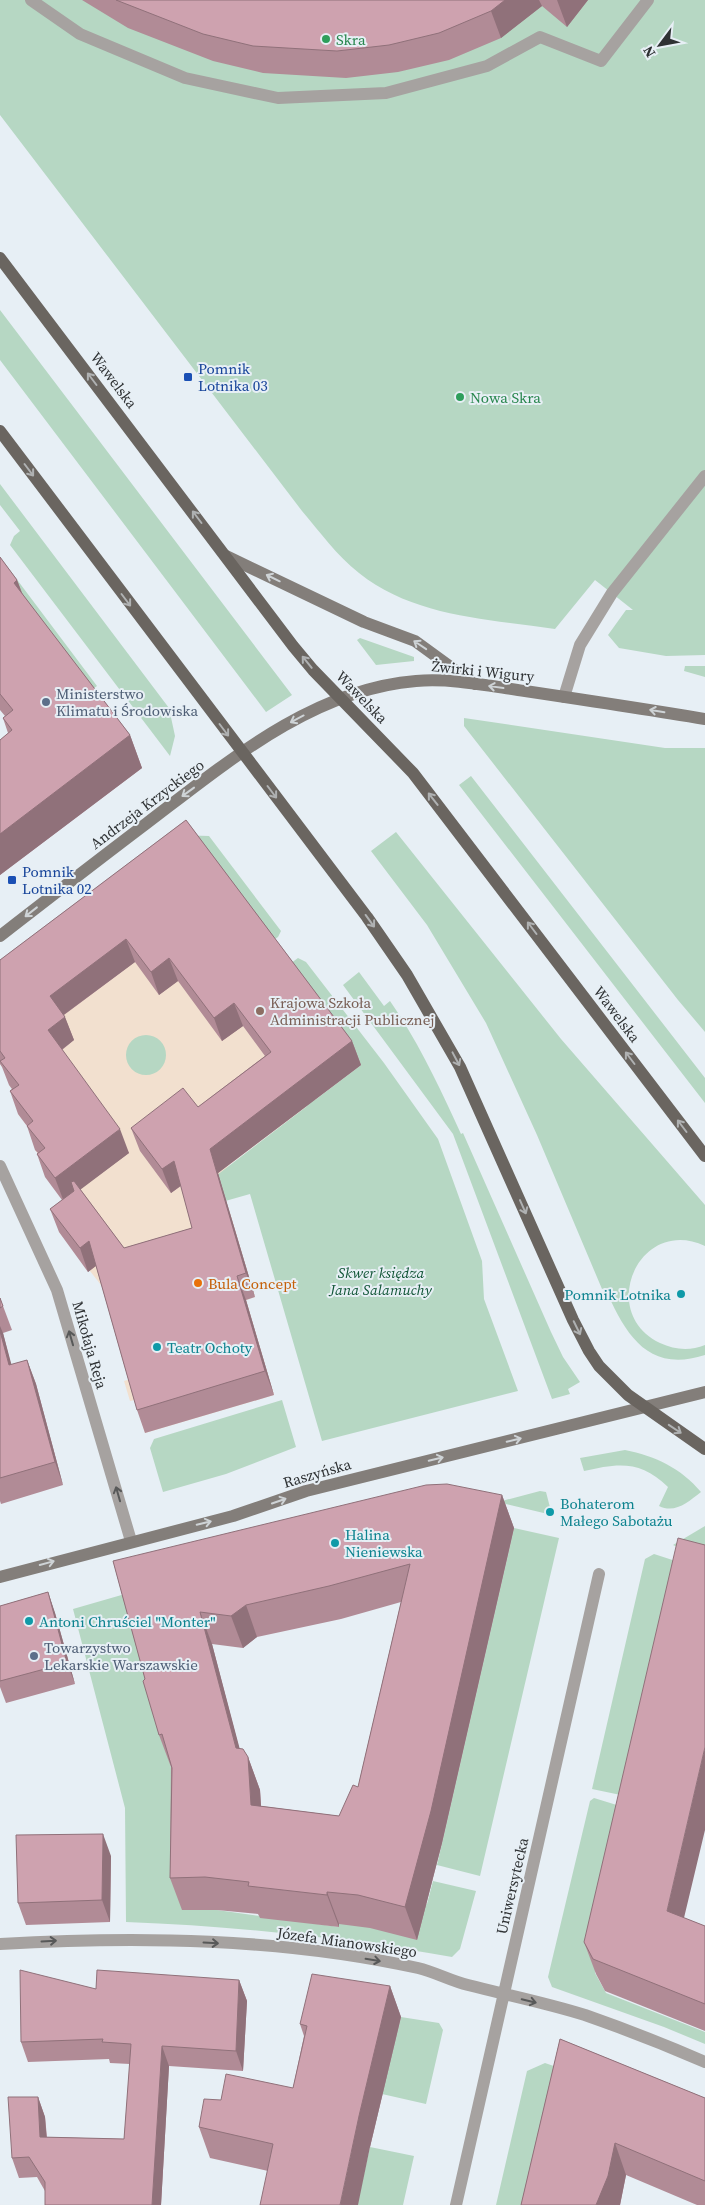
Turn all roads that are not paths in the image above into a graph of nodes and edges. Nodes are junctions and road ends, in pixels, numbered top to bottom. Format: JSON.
{"nodes":[{"id":1,"x":31,"y":0,"type":"edge"},
{"id":2,"x":648,"y":0,"type":"edge"},
{"id":3,"x":0,"y":258,"type":"edge"},
{"id":4,"x":0,"y":431,"type":"edge"},
{"id":5,"x":705,"y":476,"type":"edge"},
{"id":6,"x":226,"y":556,"type":"junction"},
{"id":7,"x":474,"y":684,"type":"junction"},
{"id":8,"x":564,"y":697,"type":"junction"},
{"id":9,"x":341,"y":698,"type":"junction"},
{"id":10,"x":705,"y":719,"type":"edge"},
{"id":11,"x":242,"y":753,"type":"junction"},
{"id":12,"x":0,"y":936,"type":"edge"},
{"id":13,"x":705,"y":1156,"type":"edge"},
{"id":14,"x":0,"y":1166,"type":"edge"},
{"id":15,"x":705,"y":1392,"type":"edge"},
{"id":16,"x":645,"y":1408,"type":"junction"},
{"id":17,"x":705,"y":1450,"type":"edge"},
{"id":18,"x":130,"y":1541,"type":"junction"},
{"id":19,"x":599,"y":1574,"type":"dead end"},
{"id":20,"x":0,"y":1576,"type":"edge"},
{"id":21,"x":0,"y":1944,"type":"edge"},
{"id":22,"x":504,"y":1995,"type":"junction"},
{"id":23,"x":705,"y":2062,"type":"edge"},
{"id":24,"x":456,"y":2205,"type":"edge"}],
"edges":[{"from":1,"to":2,"type":"street"},
{"from":6,"to":3,"type":"main road","name":"Wawelska","one_way":true},
{"from":4,"to":11,"type":"main road","one_way":true},
{"from":5,"to":8,"type":"street"},
{"from":7,"to":6,"type":"main road","one_way":true},
{"from":9,"to":6,"type":"main road","name":"Wawelska","one_way":true},
{"from":8,"to":7,"type":"main road","name":"Żwirki i Wigury","one_way":true},
{"from":7,"to":9,"type":"main road","name":"Żwirki i Wigury"},
{"from":10,"to":8,"type":"main road","name":"Żwirki i Wigury","one_way":true},
{"from":9,"to":11,"type":"main road","name":"Żwirki i Wigury","one_way":true},
{"from":13,"to":9,"type":"main road","name":"Wawelska","one_way":true},
{"from":11,"to":12,"type":"main road","name":"Andrzeja Krzyckiego","one_way":true},
{"from":11,"to":16,"type":"main road","one_way":true},
{"from":18,"to":14,"type":"street","name":"Mikołaja Reja","one_way":true},
{"from":15,"to":16,"type":"main road","name":"Raszyńska"},
{"from":16,"to":17,"type":"main road","one_way":true},
{"from":18,"to":16,"type":"main road","name":"Raszyńska","one_way":true},
{"from":20,"to":18,"type":"main road","name":"Raszyńska","one_way":true},
{"from":19,"to":22,"type":"street","name":"Uniwersytecka"},
{"from":21,"to":22,"type":"street","name":"Józefa Mianowskiego","one_way":true},
{"from":22,"to":23,"type":"street","name":"Józefa Mianowskiego","one_way":true},
{"from":22,"to":24,"type":"street","name":"Uniwersytecka"}]}
